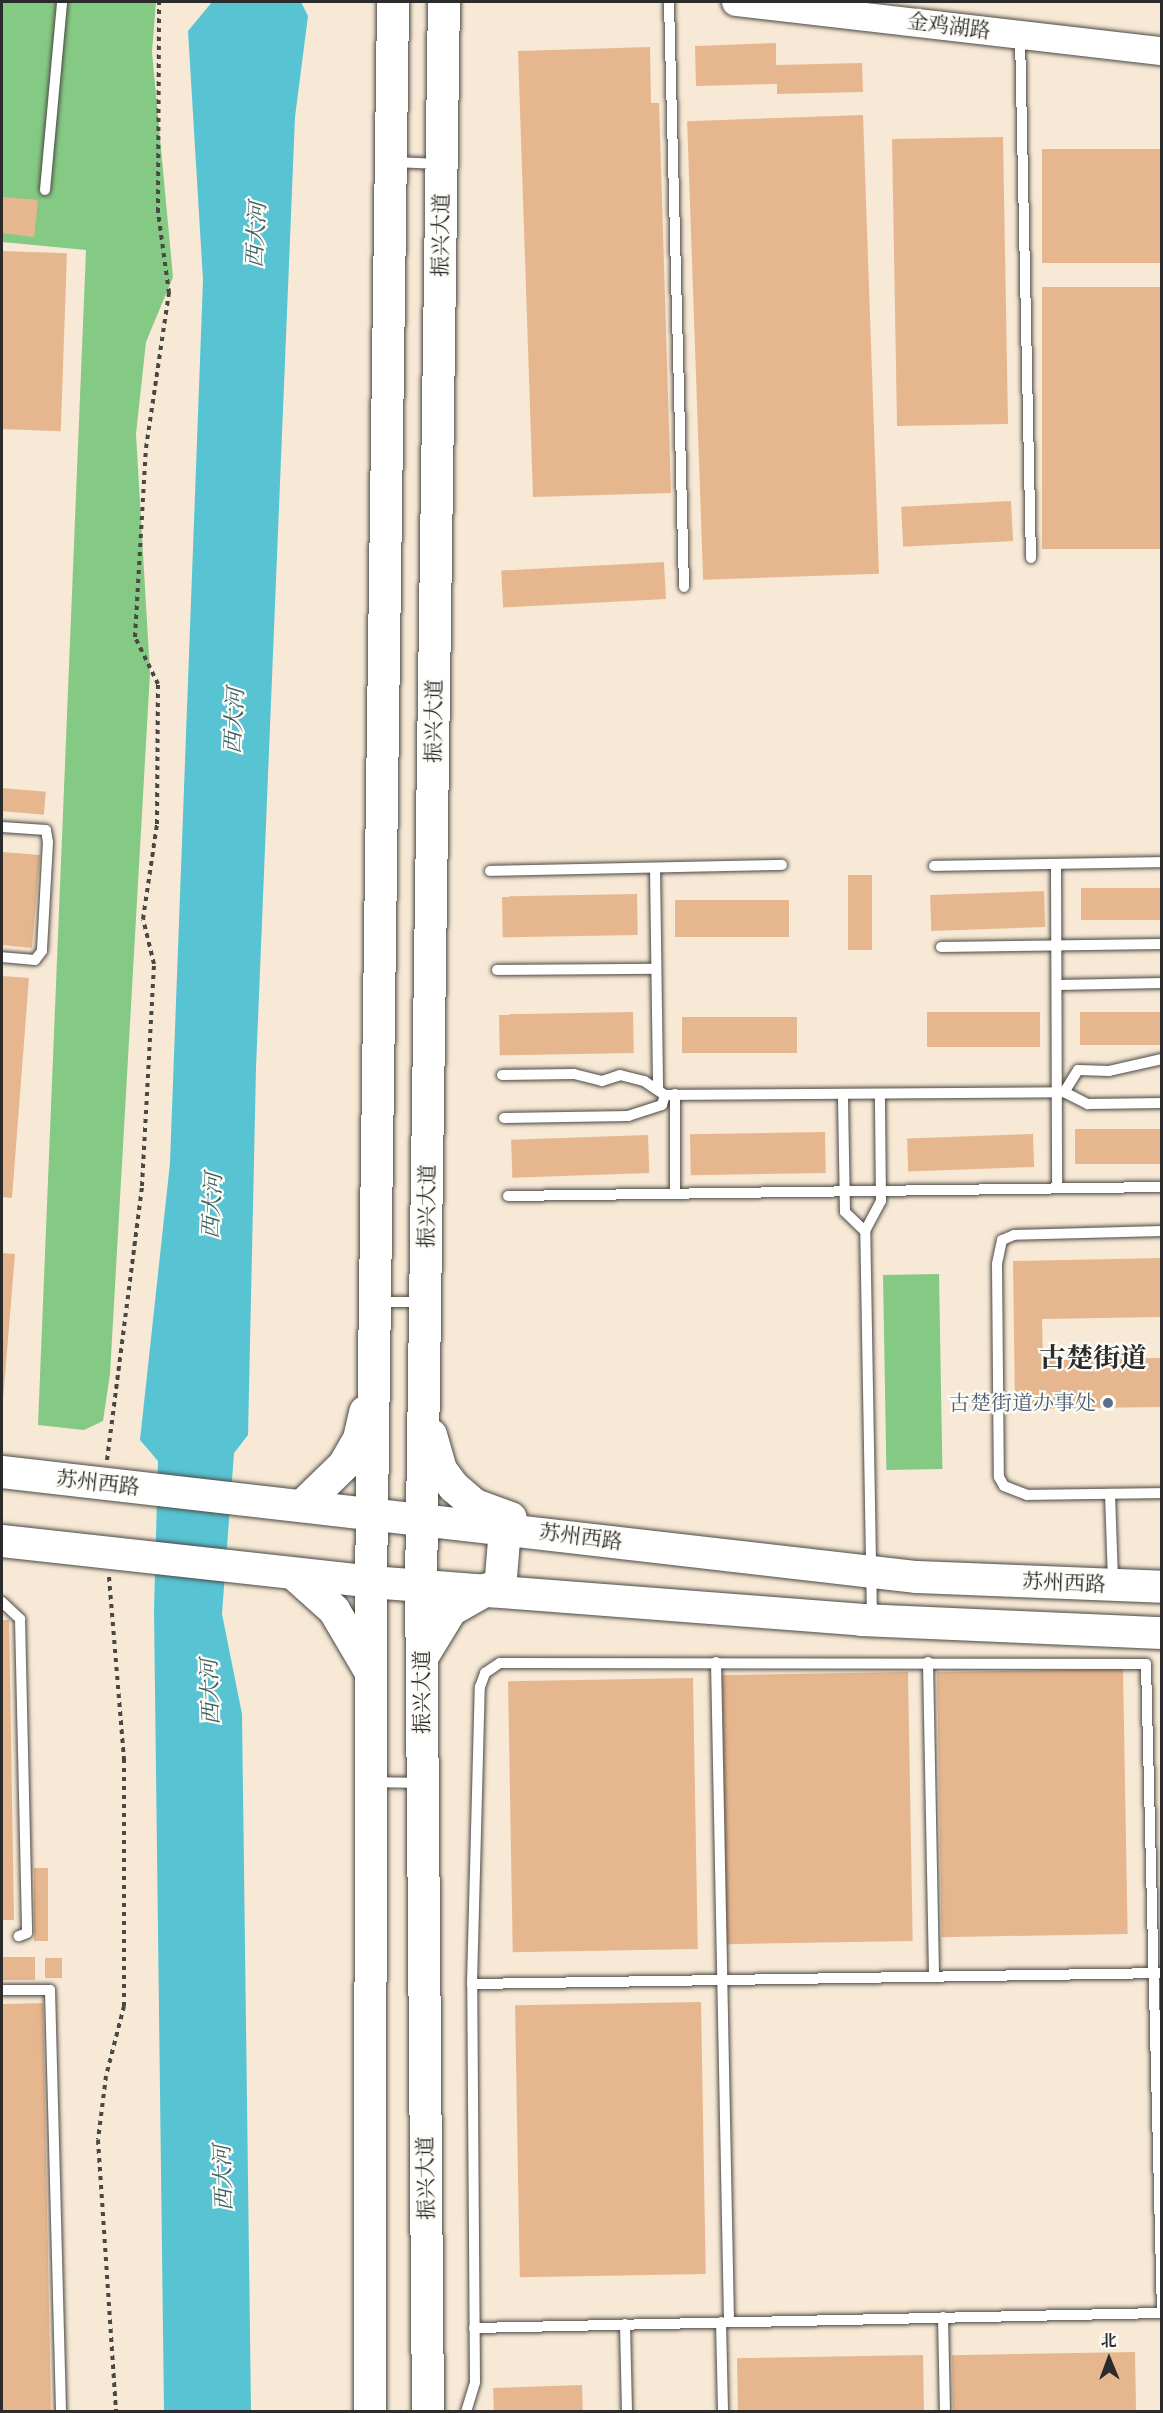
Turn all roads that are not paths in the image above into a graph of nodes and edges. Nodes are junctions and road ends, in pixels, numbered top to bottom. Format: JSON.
{"nodes":[{"id":1,"x":62,"y":2,"type":"edge"},
{"id":2,"x":393,"y":2,"type":"edge"},
{"id":3,"x":444,"y":2,"type":"edge"},
{"id":4,"x":669,"y":2,"type":"edge"},
{"id":5,"x":736,"y":2,"type":"edge"},
{"id":6,"x":1020,"y":34,"type":"junction"},
{"id":7,"x":1161,"y":51,"type":"edge"},
{"id":8,"x":391,"y":162,"type":"junction"},
{"id":9,"x":442,"y":164,"type":"junction"},
{"id":10,"x":45,"y":190,"type":"dead end"},
{"id":11,"x":1031,"y":558,"type":"dead end"},
{"id":12,"x":684,"y":587,"type":"dead end"},
{"id":13,"x":2,"y":827,"type":"edge"},
{"id":14,"x":1161,"y":862,"type":"edge"},
{"id":15,"x":1056,"y":864,"type":"junction"},
{"id":16,"x":782,"y":865,"type":"dead end"},
{"id":17,"x":934,"y":866,"type":"dead end"},
{"id":18,"x":655,"y":868,"type":"junction"},
{"id":19,"x":490,"y":871,"type":"dead end"},
{"id":20,"x":1161,"y":944,"type":"edge"},
{"id":21,"x":1056,"y":945,"type":"junction"},
{"id":22,"x":941,"y":947,"type":"dead end"},
{"id":23,"x":2,"y":957,"type":"edge"},
{"id":24,"x":656,"y":969,"type":"junction"},
{"id":25,"x":497,"y":970,"type":"dead end"},
{"id":26,"x":1161,"y":983,"type":"edge"},
{"id":27,"x":1057,"y":985,"type":"junction"},
{"id":28,"x":1161,"y":1059,"type":"edge"},
{"id":29,"x":502,"y":1075,"type":"dead end"},
{"id":30,"x":666,"y":1092,"type":"junction"},
{"id":31,"x":1060,"y":1092,"type":"junction"},
{"id":32,"x":880,"y":1097,"type":"junction"},
{"id":33,"x":843,"y":1098,"type":"junction"},
{"id":34,"x":1161,"y":1103,"type":"edge"},
{"id":35,"x":504,"y":1118,"type":"dead end"},
{"id":36,"x":1161,"y":1187,"type":"edge"},
{"id":37,"x":1057,"y":1188,"type":"junction"},
{"id":38,"x":843,"y":1191,"type":"junction"},
{"id":39,"x":880,"y":1191,"type":"junction"},
{"id":40,"x":675,"y":1193,"type":"junction"},
{"id":41,"x":508,"y":1196,"type":"dead end"},
{"id":42,"x":865,"y":1231,"type":"junction"},
{"id":43,"x":1161,"y":1231,"type":"edge"},
{"id":44,"x":376,"y":1302,"type":"junction"},
{"id":45,"x":425,"y":1302,"type":"junction"},
{"id":46,"x":375,"y":1364,"type":"junction"},
{"id":47,"x":424,"y":1390,"type":"junction"},
{"id":48,"x":2,"y":1472,"type":"edge"},
{"id":49,"x":1161,"y":1493,"type":"edge"},
{"id":50,"x":1110,"y":1494,"type":"junction"},
{"id":51,"x":292,"y":1504,"type":"junction"},
{"id":52,"x":373,"y":1512,"type":"junction"},
{"id":53,"x":422,"y":1518,"type":"junction"},
{"id":54,"x":505,"y":1528,"type":"junction"},
{"id":55,"x":551,"y":1533,"type":"junction"},
{"id":56,"x":2,"y":1541,"type":"edge"},
{"id":57,"x":871,"y":1572,"type":"junction"},
{"id":58,"x":282,"y":1573,"type":"junction"},
{"id":59,"x":371,"y":1582,"type":"junction"},
{"id":60,"x":1113,"y":1585,"type":"junction"},
{"id":61,"x":421,"y":1586,"type":"junction"},
{"id":62,"x":1161,"y":1587,"type":"edge"},
{"id":63,"x":494,"y":1590,"type":"junction"},
{"id":64,"x":2,"y":1602,"type":"edge"},
{"id":65,"x":872,"y":1621,"type":"junction"},
{"id":66,"x":1161,"y":1633,"type":"edge"},
{"id":67,"x":422,"y":1660,"type":"junction"},
{"id":68,"x":716,"y":1662,"type":"junction"},
{"id":69,"x":928,"y":1662,"type":"junction"},
{"id":70,"x":372,"y":1674,"type":"junction"},
{"id":71,"x":371,"y":1782,"type":"junction"},
{"id":72,"x":423,"y":1784,"type":"junction"},
{"id":73,"x":20,"y":1936,"type":"dead end"},
{"id":74,"x":1156,"y":1973,"type":"edge"},
{"id":75,"x":934,"y":1977,"type":"junction"},
{"id":76,"x":722,"y":1980,"type":"junction"},
{"id":77,"x":472,"y":1984,"type":"junction"},
{"id":78,"x":2,"y":1990,"type":"edge"},
{"id":79,"x":1161,"y":2313,"type":"edge"},
{"id":80,"x":943,"y":2316,"type":"junction"},
{"id":81,"x":725,"y":2322,"type":"junction"},
{"id":82,"x":625,"y":2324,"type":"junction"},
{"id":83,"x":474,"y":2328,"type":"junction"},
{"id":84,"x":61,"y":2412,"type":"edge"},
{"id":85,"x":370,"y":2412,"type":"edge"},
{"id":86,"x":428,"y":2412,"type":"edge"},
{"id":87,"x":466,"y":2412,"type":"edge"},
{"id":88,"x":627,"y":2412,"type":"edge"},
{"id":89,"x":723,"y":2412,"type":"edge"},
{"id":90,"x":945,"y":2412,"type":"edge"}],
"edges":[{"from":1,"to":10,"type":"lane"},
{"from":2,"to":8,"type":"main road"},
{"from":3,"to":9,"type":"main road","name":"振兴大道"},
{"from":4,"to":12,"type":"lane"},
{"from":5,"to":6,"type":"street","name":"金鸡湖路"},
{"from":6,"to":7,"type":"street","name":"金鸡湖路"},
{"from":6,"to":11,"type":"lane"},
{"from":8,"to":9,"type":"lane"},
{"from":8,"to":44,"type":"main road"},
{"from":9,"to":45,"type":"main road","name":"振兴大道"},
{"from":13,"to":23,"type":"lane"},
{"from":14,"to":15,"type":"lane"},
{"from":15,"to":17,"type":"lane"},
{"from":15,"to":21,"type":"lane"},
{"from":16,"to":18,"type":"lane"},
{"from":18,"to":19,"type":"lane"},
{"from":18,"to":24,"type":"lane"},
{"from":20,"to":21,"type":"lane"},
{"from":21,"to":22,"type":"lane"},
{"from":21,"to":27,"type":"lane"},
{"from":24,"to":25,"type":"lane"},
{"from":24,"to":30,"type":"lane"},
{"from":26,"to":27,"type":"lane"},
{"from":27,"to":31,"type":"lane"},
{"from":28,"to":31,"type":"lane"},
{"from":29,"to":30,"type":"lane"},
{"from":30,"to":33,"type":"lane"},
{"from":30,"to":35,"type":"lane"},
{"from":30,"to":40,"type":"lane"},
{"from":31,"to":32,"type":"lane"},
{"from":31,"to":34,"type":"lane"},
{"from":31,"to":37,"type":"lane"},
{"from":32,"to":33,"type":"lane"},
{"from":32,"to":39,"type":"lane"},
{"from":33,"to":38,"type":"lane"},
{"from":36,"to":37,"type":"lane"},
{"from":37,"to":39,"type":"lane"},
{"from":38,"to":39,"type":"lane"},
{"from":38,"to":40,"type":"lane"},
{"from":38,"to":42,"type":"lane"},
{"from":39,"to":42,"type":"lane"},
{"from":40,"to":41,"type":"lane"},
{"from":42,"to":57,"type":"lane"},
{"from":43,"to":50,"type":"lane"},
{"from":44,"to":45,"type":"lane"},
{"from":44,"to":46,"type":"main road"},
{"from":45,"to":47,"type":"main road","name":"振兴大道"},
{"from":46,"to":51,"type":"main road"},
{"from":46,"to":52,"type":"main road"},
{"from":47,"to":53,"type":"main road","name":"振兴大道"},
{"from":47,"to":55,"type":"main road"},
{"from":48,"to":51,"type":"main road","name":"苏州西路"},
{"from":49,"to":50,"type":"lane"},
{"from":50,"to":60,"type":"lane"},
{"from":51,"to":52,"type":"main road","name":"苏州西路"},
{"from":52,"to":53,"type":"main road","name":"苏州西路"},
{"from":52,"to":59,"type":"main road"},
{"from":53,"to":54,"type":"main road","name":"苏州西路"},
{"from":53,"to":61,"type":"main road","name":"振兴大道"},
{"from":54,"to":55,"type":"main road","name":"苏州西路"},
{"from":54,"to":63,"type":"main road"},
{"from":55,"to":57,"type":"main road","name":"苏州西路"},
{"from":56,"to":58,"type":"main road"},
{"from":57,"to":60,"type":"main road","name":"苏州西路"},
{"from":57,"to":65,"type":"lane"},
{"from":58,"to":59,"type":"main road"},
{"from":58,"to":70,"type":"main road"},
{"from":59,"to":61,"type":"main road"},
{"from":59,"to":70,"type":"main road"},
{"from":60,"to":62,"type":"main road","name":"苏州西路"},
{"from":61,"to":63,"type":"main road"},
{"from":61,"to":67,"type":"main road","name":"振兴大道"},
{"from":63,"to":65,"type":"main road"},
{"from":63,"to":67,"type":"main road"},
{"from":64,"to":73,"type":"lane"},
{"from":65,"to":66,"type":"main road"},
{"from":67,"to":72,"type":"main road","name":"振兴大道"},
{"from":68,"to":69,"type":"lane"},
{"from":68,"to":76,"type":"lane"},
{"from":68,"to":77,"type":"lane"},
{"from":69,"to":74,"type":"lane"},
{"from":69,"to":75,"type":"lane"},
{"from":70,"to":71,"type":"main road"},
{"from":71,"to":72,"type":"lane"},
{"from":71,"to":85,"type":"main road"},
{"from":72,"to":86,"type":"main road","name":"振兴大道"},
{"from":74,"to":75,"type":"lane"},
{"from":74,"to":79,"type":"lane"},
{"from":75,"to":76,"type":"lane"},
{"from":76,"to":77,"type":"lane"},
{"from":76,"to":81,"type":"lane"},
{"from":77,"to":83,"type":"lane"},
{"from":78,"to":84,"type":"lane"},
{"from":79,"to":80,"type":"lane"},
{"from":80,"to":81,"type":"lane"},
{"from":80,"to":90,"type":"lane"},
{"from":81,"to":82,"type":"lane"},
{"from":81,"to":89,"type":"lane"},
{"from":82,"to":83,"type":"lane"},
{"from":82,"to":88,"type":"lane"},
{"from":83,"to":87,"type":"lane"}]}
